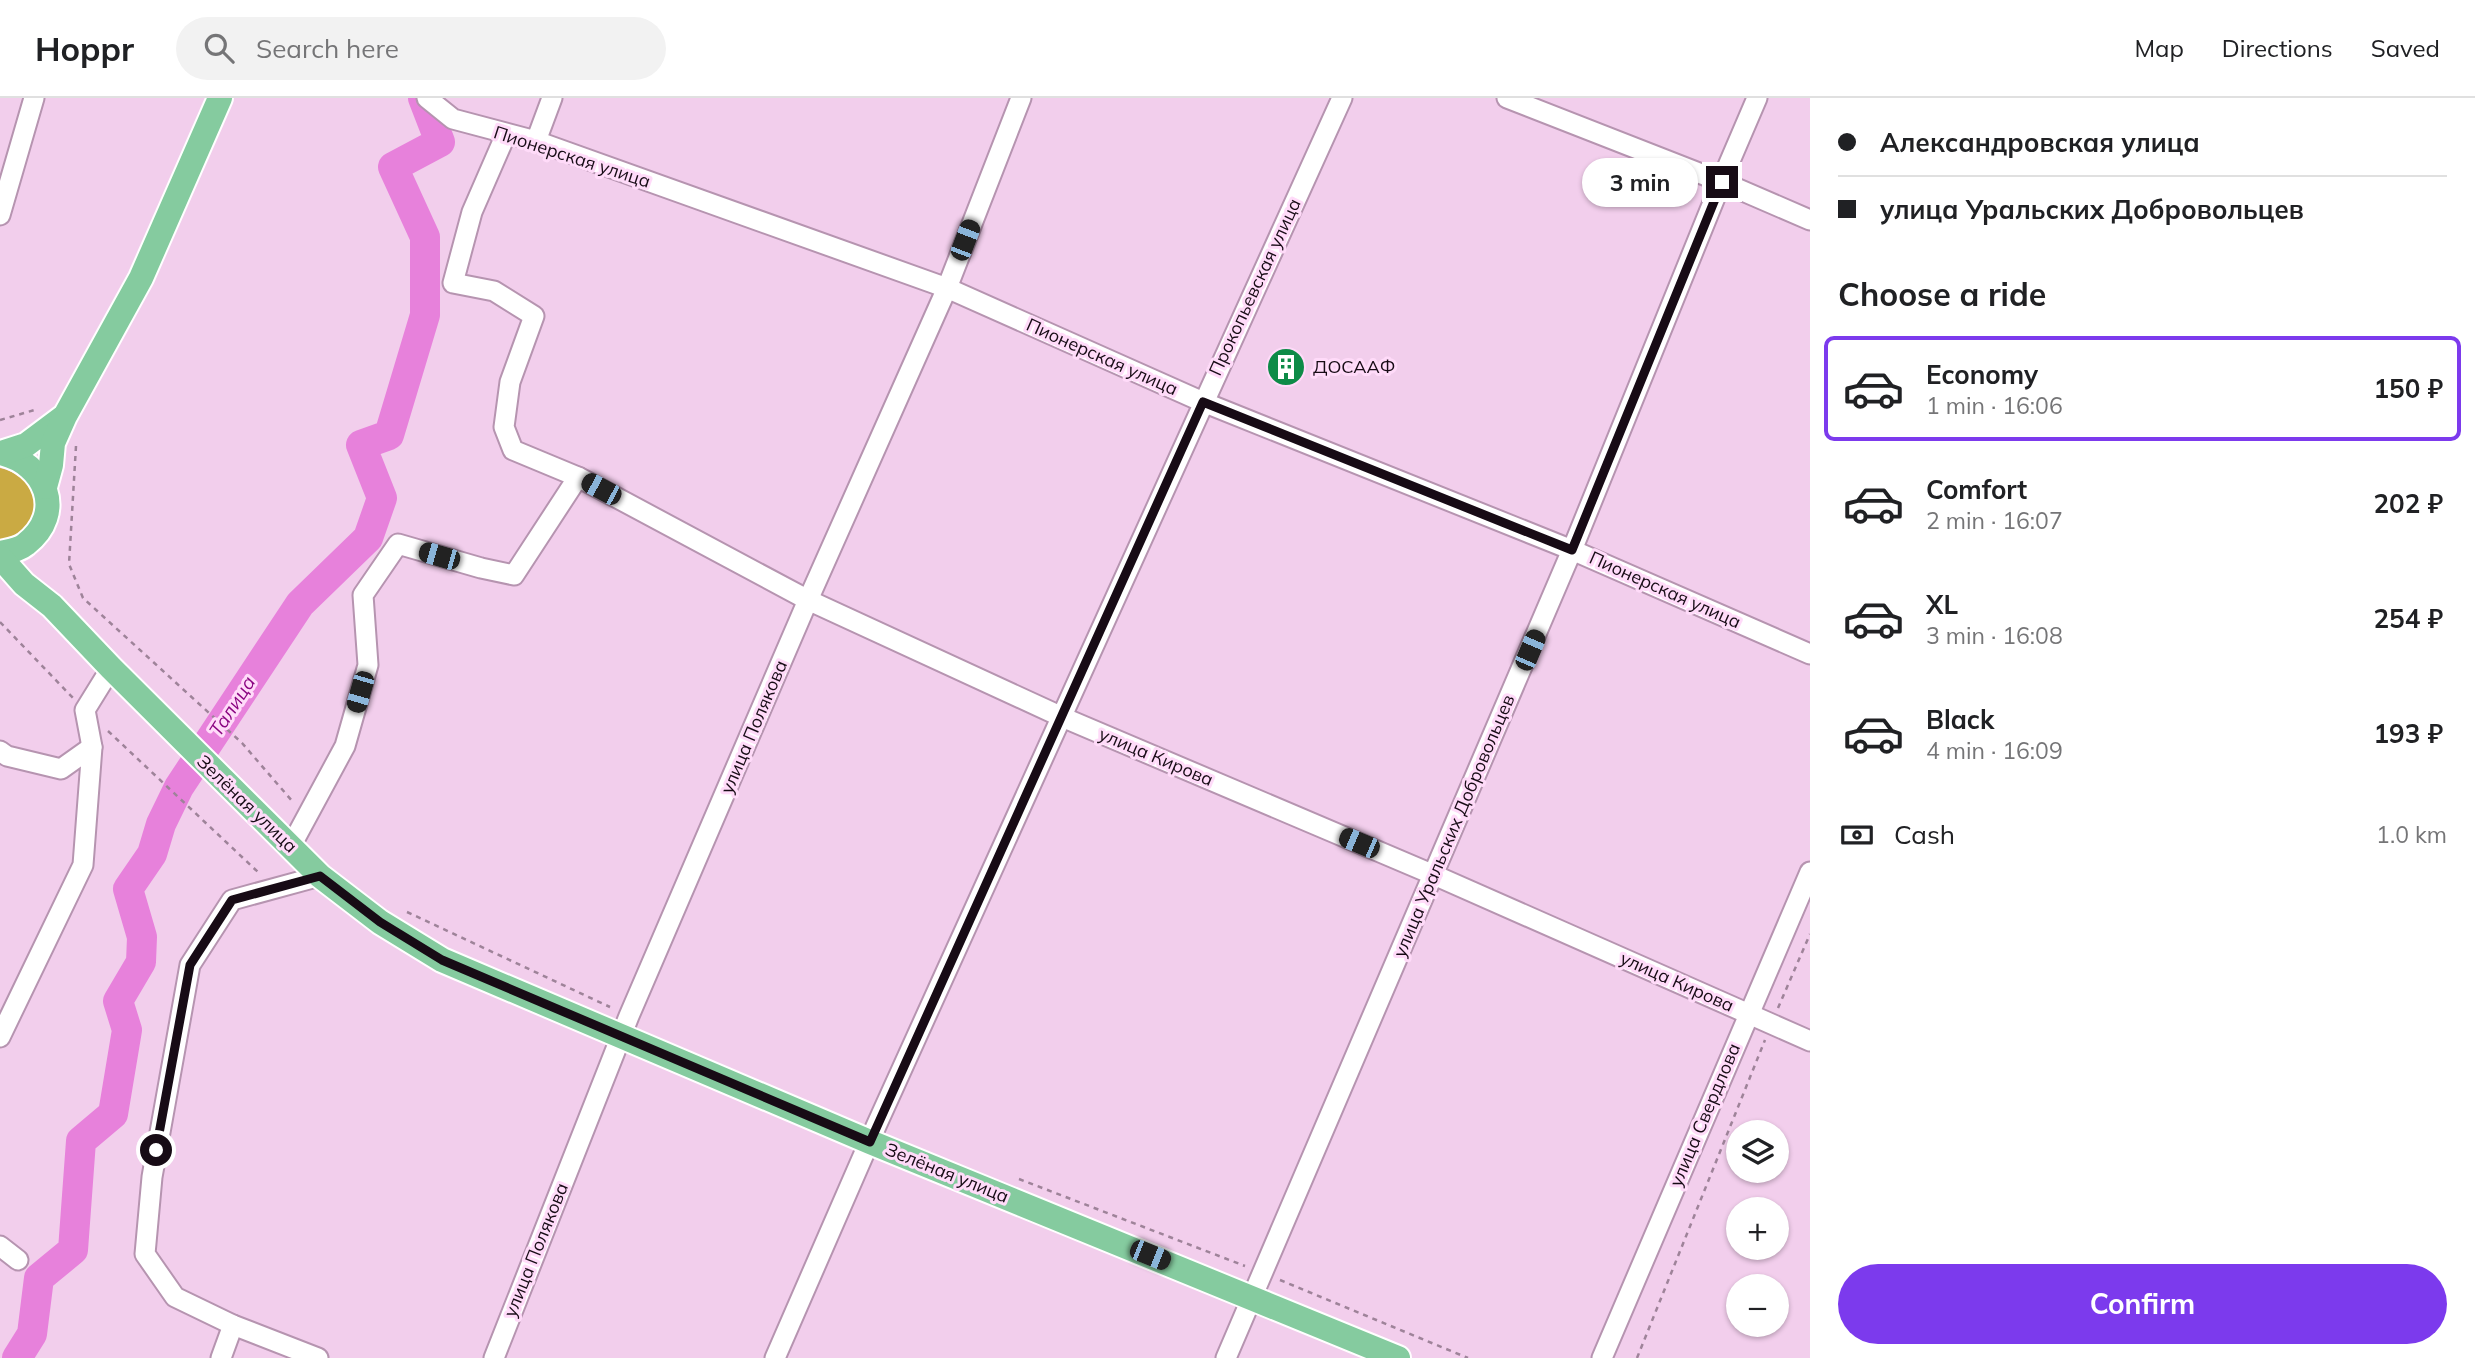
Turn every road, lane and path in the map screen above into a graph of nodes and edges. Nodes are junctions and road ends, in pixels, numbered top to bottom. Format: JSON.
{"nodes":[{"id":1,"x":34,"y":98,"type":"edge"},
{"id":2,"x":220,"y":98,"type":"edge"},
{"id":3,"x":427,"y":98,"type":"edge"},
{"id":4,"x":552,"y":98,"type":"edge"},
{"id":5,"x":1021,"y":98,"type":"edge"},
{"id":6,"x":1342,"y":98,"type":"edge"},
{"id":7,"x":1507,"y":98,"type":"edge"},
{"id":8,"x":1757,"y":98,"type":"edge"},
{"id":9,"x":506,"y":134,"type":"junction"},
{"id":10,"x":536,"y":141,"type":"junction"},
{"id":11,"x":1722,"y":182,"type":"junction"},
{"id":12,"x":0,"y":215,"type":"edge"},
{"id":13,"x":1810,"y":220,"type":"edge"},
{"id":14,"x":947,"y":288,"type":"junction"},
{"id":15,"x":1203,"y":402,"type":"junction"},
{"id":16,"x":38,"y":409,"type":"dead end"},
{"id":17,"x":65,"y":416,"type":"junction"},
{"id":18,"x":0,"y":420,"type":"edge"},
{"id":19,"x":76,"y":439,"type":"dead end"},
{"id":20,"x":0,"y":453,"type":"edge"},
{"id":21,"x":578,"y":477,"type":"junction"},
{"id":22,"x":45,"y":487,"type":"junction"},
{"id":23,"x":36,"y":535,"type":"junction"},
{"id":24,"x":1572,"y":550,"type":"junction"},
{"id":25,"x":0,"y":555,"type":"edge"},
{"id":26,"x":808,"y":600,"type":"junction"},
{"id":27,"x":52,"y":606,"type":"junction"},
{"id":28,"x":0,"y":622,"type":"edge"},
{"id":29,"x":1810,"y":654,"type":"edge"},
{"id":30,"x":111,"y":668,"type":"junction"},
{"id":31,"x":85,"y":710,"type":"junction"},
{"id":32,"x":1062,"y":717,"type":"junction"},
{"id":33,"x":92,"y":747,"type":"junction"},
{"id":34,"x":0,"y":751,"type":"edge"},
{"id":35,"x":293,"y":841,"type":"junction"},
{"id":36,"x":1810,"y":872,"type":"edge"},
{"id":37,"x":1434,"y":875,"type":"junction"},
{"id":38,"x":320,"y":876,"type":"junction"},
{"id":39,"x":278,"y":888,"type":"junction"},
{"id":40,"x":406,"y":912,"type":"dead end"},
{"id":41,"x":1810,"y":934,"type":"edge"},
{"id":42,"x":1748,"y":1013,"type":"junction"},
{"id":43,"x":1771,"y":1024,"type":"junction"},
{"id":44,"x":625,"y":1026,"type":"junction"},
{"id":45,"x":0,"y":1037,"type":"edge"},
{"id":46,"x":1810,"y":1041,"type":"edge"},
{"id":47,"x":870,"y":1142,"type":"junction"},
{"id":48,"x":1018,"y":1179,"type":"dead end"},
{"id":49,"x":0,"y":1246,"type":"edge"},
{"id":50,"x":18,"y":1260,"type":"dead end"},
{"id":51,"x":1262,"y":1273,"type":"junction"},
{"id":52,"x":1252,"y":1296,"type":"junction"},
{"id":53,"x":233,"y":1325,"type":"junction"},
{"id":54,"x":221,"y":1358,"type":"edge"},
{"id":55,"x":318,"y":1358,"type":"edge"},
{"id":56,"x":494,"y":1358,"type":"edge"},
{"id":57,"x":775,"y":1358,"type":"edge"},
{"id":58,"x":1226,"y":1358,"type":"edge"},
{"id":59,"x":1398,"y":1358,"type":"edge"},
{"id":60,"x":1468,"y":1358,"type":"edge"},
{"id":61,"x":1602,"y":1358,"type":"edge"},
{"id":62,"x":1637,"y":1358,"type":"edge"}],
"edges":[{"from":1,"to":12,"type":"street"},
{"from":2,"to":17,"type":"main road"},
{"from":3,"to":9,"type":"street","name":"Пионерская улица"},
{"from":4,"to":10,"type":"street"},
{"from":5,"to":14,"type":"street","name":"улица Полякова"},
{"from":6,"to":15,"type":"street","name":"Прокопьевская улица"},
{"from":7,"to":11,"type":"street"},
{"from":8,"to":11,"type":"street","name":"улица Уральских Добровольцев"},
{"from":9,"to":10,"type":"street","name":"Пионерская улица"},
{"from":9,"to":21,"type":"street","name":"улица Кирова"},
{"from":10,"to":14,"type":"street","name":"Пионерская улица"},
{"from":11,"to":13,"type":"street"},
{"from":11,"to":24,"type":"street","name":"улица Уральских Добровольцев"},
{"from":14,"to":15,"type":"street","name":"Пионерская улица"},
{"from":14,"to":26,"type":"street","name":"улица Полякова"},
{"from":15,"to":24,"type":"street","name":"Пионерская улица"},
{"from":15,"to":32,"type":"street","name":"Прокопьевская улица"},
{"from":16,"to":18,"type":"path"},
{"from":17,"to":20,"type":"main road"},
{"from":17,"to":22,"type":"main road"},
{"from":19,"to":35,"type":"path"},
{"from":20,"to":22,"type":"main road"},
{"from":21,"to":26,"type":"street","name":"улица Кирова"},
{"from":21,"to":35,"type":"street"},
{"from":22,"to":23,"type":"main road"},
{"from":23,"to":25,"type":"main road"},
{"from":23,"to":27,"type":"main road"},
{"from":24,"to":29,"type":"street","name":"Пионерская улица"},
{"from":24,"to":37,"type":"street","name":"улица Уральских Добровольцев"},
{"from":25,"to":27,"type":"main road"},
{"from":26,"to":32,"type":"street","name":"улица Кирова"},
{"from":26,"to":44,"type":"street","name":"улица Полякова"},
{"from":27,"to":30,"type":"main road","name":"Зелёная улица"},
{"from":28,"to":31,"type":"path"},
{"from":30,"to":31,"type":"street"},
{"from":30,"to":35,"type":"main road","name":"Зелёная улица"},
{"from":31,"to":33,"type":"street"},
{"from":31,"to":39,"type":"path"},
{"from":32,"to":37,"type":"street","name":"улица Кирова"},
{"from":32,"to":47,"type":"street","name":"Прокопьевская улица"},
{"from":33,"to":34,"type":"street"},
{"from":33,"to":45,"type":"street"},
{"from":35,"to":38,"type":"main road","name":"Зелёная улица"},
{"from":36,"to":42,"type":"street","name":"улица Свердлова"},
{"from":37,"to":42,"type":"street","name":"улица Кирова"},
{"from":37,"to":51,"type":"street","name":"улица Уральских Добровольцев"},
{"from":38,"to":39,"type":"street"},
{"from":38,"to":44,"type":"main road","name":"Зелёная улица"},
{"from":39,"to":53,"type":"street"},
{"from":40,"to":44,"type":"path"},
{"from":41,"to":43,"type":"path"},
{"from":42,"to":43,"type":"street","name":"улица Кирова"},
{"from":42,"to":61,"type":"street","name":"улица Свердлова"},
{"from":43,"to":46,"type":"street","name":"улица Кирова"},
{"from":43,"to":62,"type":"path"},
{"from":44,"to":47,"type":"main road","name":"Зелёная улица"},
{"from":44,"to":56,"type":"street","name":"улица Полякова"},
{"from":47,"to":52,"type":"main road","name":"Зелёная улица"},
{"from":47,"to":57,"type":"street","name":"Прокопьевская улица"},
{"from":48,"to":51,"type":"path"},
{"from":49,"to":50,"type":"street"},
{"from":51,"to":52,"type":"street","name":"улица Уральских Добровольцев"},
{"from":51,"to":60,"type":"path"},
{"from":52,"to":58,"type":"street","name":"улица Уральских Добровольцев"},
{"from":52,"to":59,"type":"main road","name":"Зелёная улица"},
{"from":53,"to":54,"type":"street"},
{"from":53,"to":55,"type":"street"}]}
